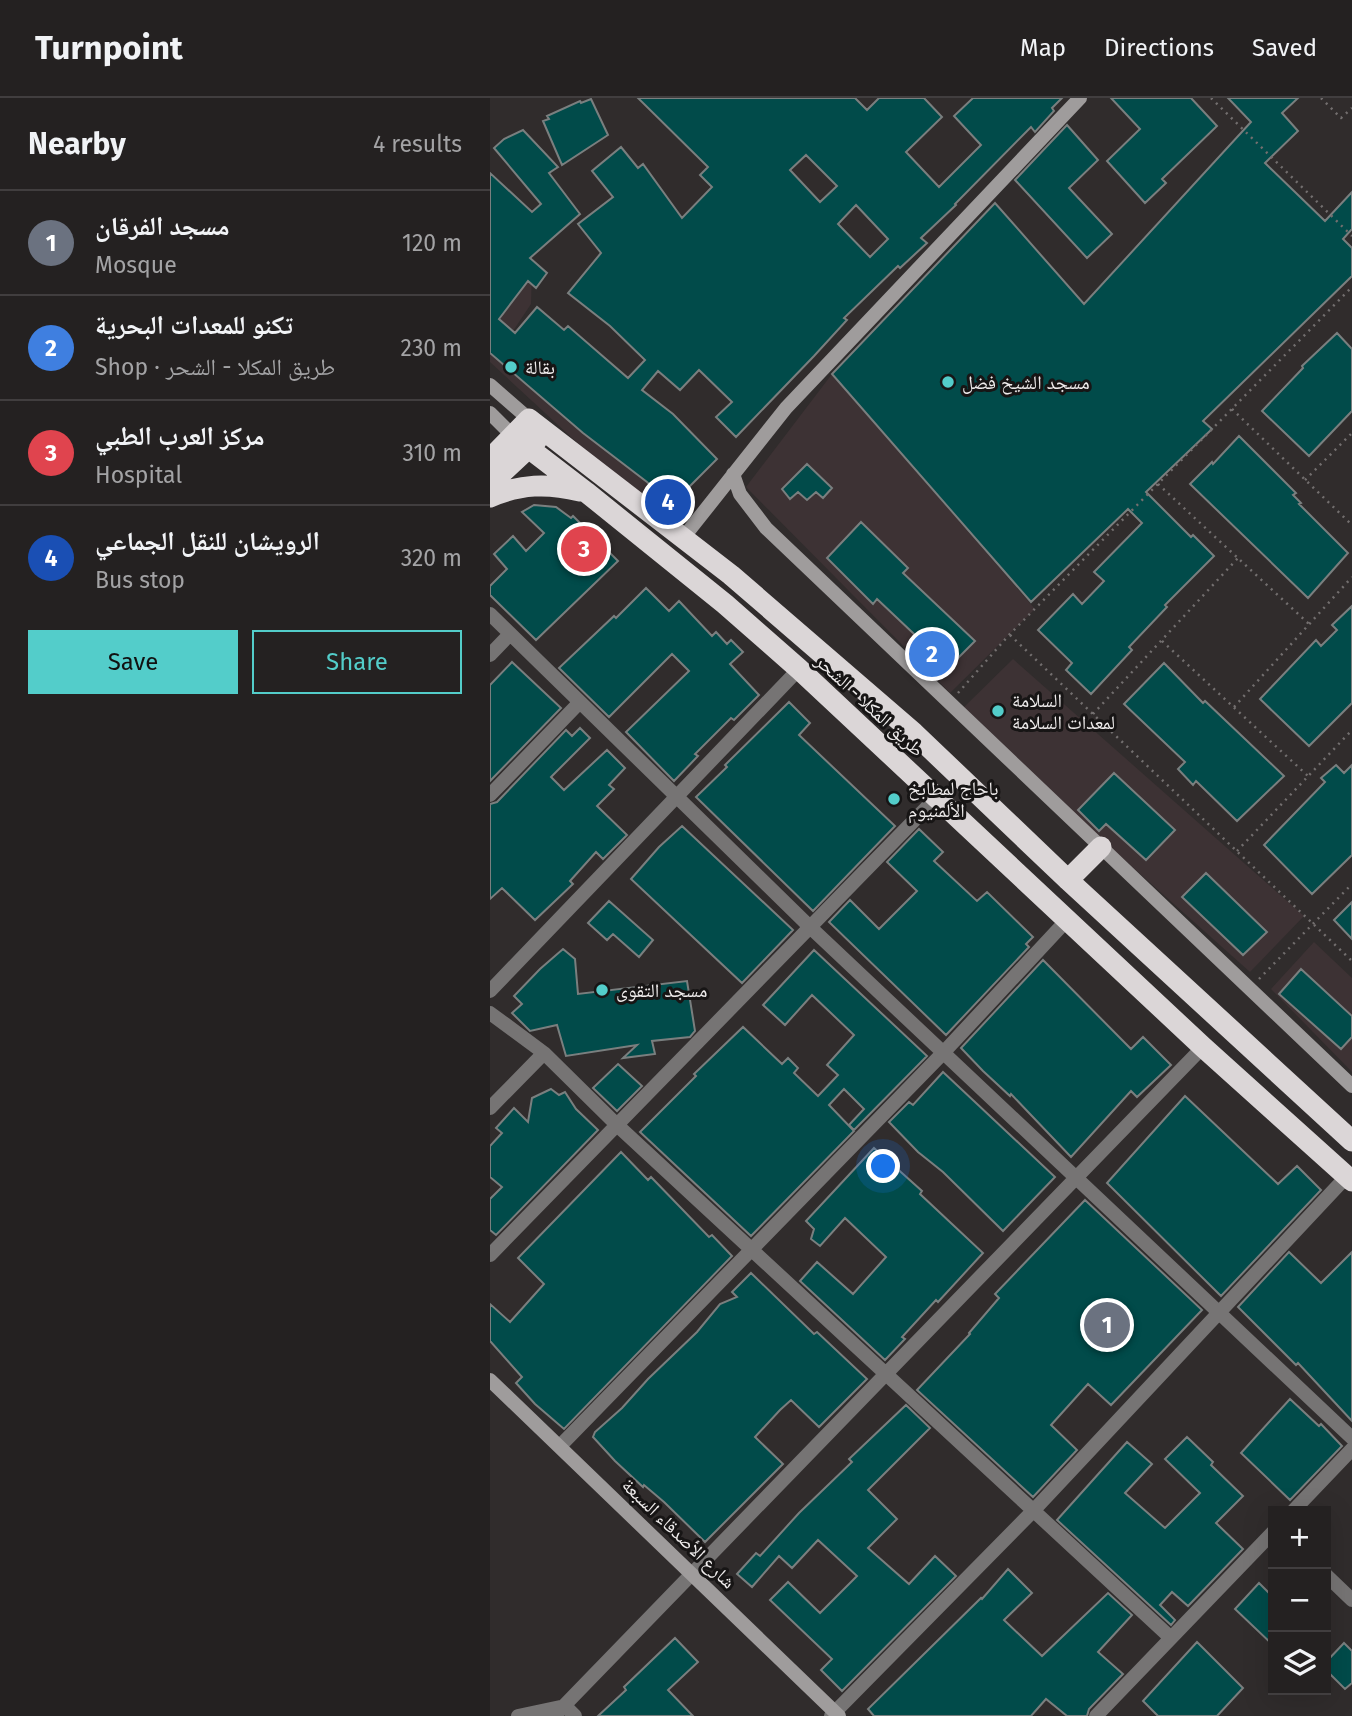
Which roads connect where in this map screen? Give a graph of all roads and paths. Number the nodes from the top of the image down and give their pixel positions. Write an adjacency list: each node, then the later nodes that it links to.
1 (1080, 98): 14 (street)
2 (1211, 98): 5 (path)
3 (1321, 98): 4 (path)
4 (1352, 108)
5 (1352, 236)
6 (1352, 287): 8 (path)
7 (490, 385): 10 (street)
8 (1232, 409): 15 (path); 17 (path)
9 (490, 413): 12 (street)
10 (537, 425): 12 (highway); 21 (highway, طريق المكلا - الشحر)
11 (1352, 433): 15 (path)
12 (520, 442): 13 (highway); 16 (highway); 18 (highway, طريق المكلا - الشحر)
13 (490, 459)
14 (733, 474): 21 (street); 32 (street)
15 (1305, 480): 20 (path)
16 (490, 484)
17 (1158, 484): 22 (path); 27 (path)
18 (586, 492): 19 (highway); 30 (highway, طريق المكلا - الشحر)
19 (490, 497)
20 (1352, 525)
21 (683, 538): 36 (highway, طريق المكلا - الشحر)
22 (1238, 558): 25 (path); 28 (path)
23 (1352, 576): 25 (path)
24 (490, 614): 26 (street)
25 (1309, 624): 33 (path)
26 (510, 635): 29 (street); 31 (street)
27 (1009, 635): 32 (path); 34 (path)
28 (1161, 640): 33 (path); 34 (path)
29 (490, 655)
30 (799, 669): 37 (highway, طريق المكلا - الشحر); 40 (street)
31 (580, 702): 39 (street); 40 (street)
32 (949, 703): 42 (street)
33 (1234, 707): 38 (path)
34 (1093, 714): 43 (path)
35 (1352, 730): 38 (path)
36 (914, 733): 37 (highway); 44 (highway, طريق المكلا - الشحر)
37 (892, 757): 41 (highway, طريق المكلا - الشحر)
38 (1308, 776): 43 (path)
39 (490, 795)
40 (677, 797): 48 (street); 51 (street)
41 (936, 798): 46 (highway, طريق المكلا - الشحر); 48 (street)
42 (1101, 847): 44 (highway); 50 (street)
43 (1237, 852): 47 (path)
44 (1068, 880): 59 (highway, طريق المكلا - الشحر)
45 (1352, 884): 47 (path)
46 (1067, 920): 53 (highway, طريق المكلا - الشحر); 55 (street)
47 (1313, 924): 49 (path); 50 (path)
48 (810, 926): 55 (street); 58 (street)
49 (1352, 961)
50 (1249, 988): 56 (street)
51 (490, 991)
52 (490, 1013): 54 (street)
53 (1203, 1047): 60 (street); 61 (highway, طريق المكلا - الشحر)
54 (544, 1053): 57 (street); 58 (street)
55 (943, 1053): 60 (street); 62 (street)
56 (1352, 1086)
57 (490, 1108)
58 (617, 1125): 62 (street); 63 (street)
59 (1352, 1141)
60 (1076, 1176): 64 (street); 65 (street)
61 (1350, 1176): 64 (street)
62 (752, 1251): 65 (street); 68 (street)
63 (490, 1255)
64 (1219, 1312): 67 (street); 71 (street)
65 (886, 1374): 71 (street); 73 (street)
66 (490, 1380): 68 (street, شارع الأصدقاء السبعة)
67 (1352, 1438)
68 (560, 1446): 73 (street, شارع الأصدقاء السبعة)
69 (1352, 1449): 70 (street)
70 (1298, 1506)
71 (1034, 1510): 76 (street); 78 (street)
72 (1268, 1537): 76 (street)
73 (693, 1574): 77 (street); 78 (street, شارع الأصدقاء السبعة)
74 (1331, 1580): 75 (street)
75 (1352, 1600)
76 (1171, 1638): 81 (street)
77 (570, 1711): 79 (street); 80 (street)
78 (835, 1715)
79 (518, 1716)
80 (554, 1716)
81 (1096, 1716)

